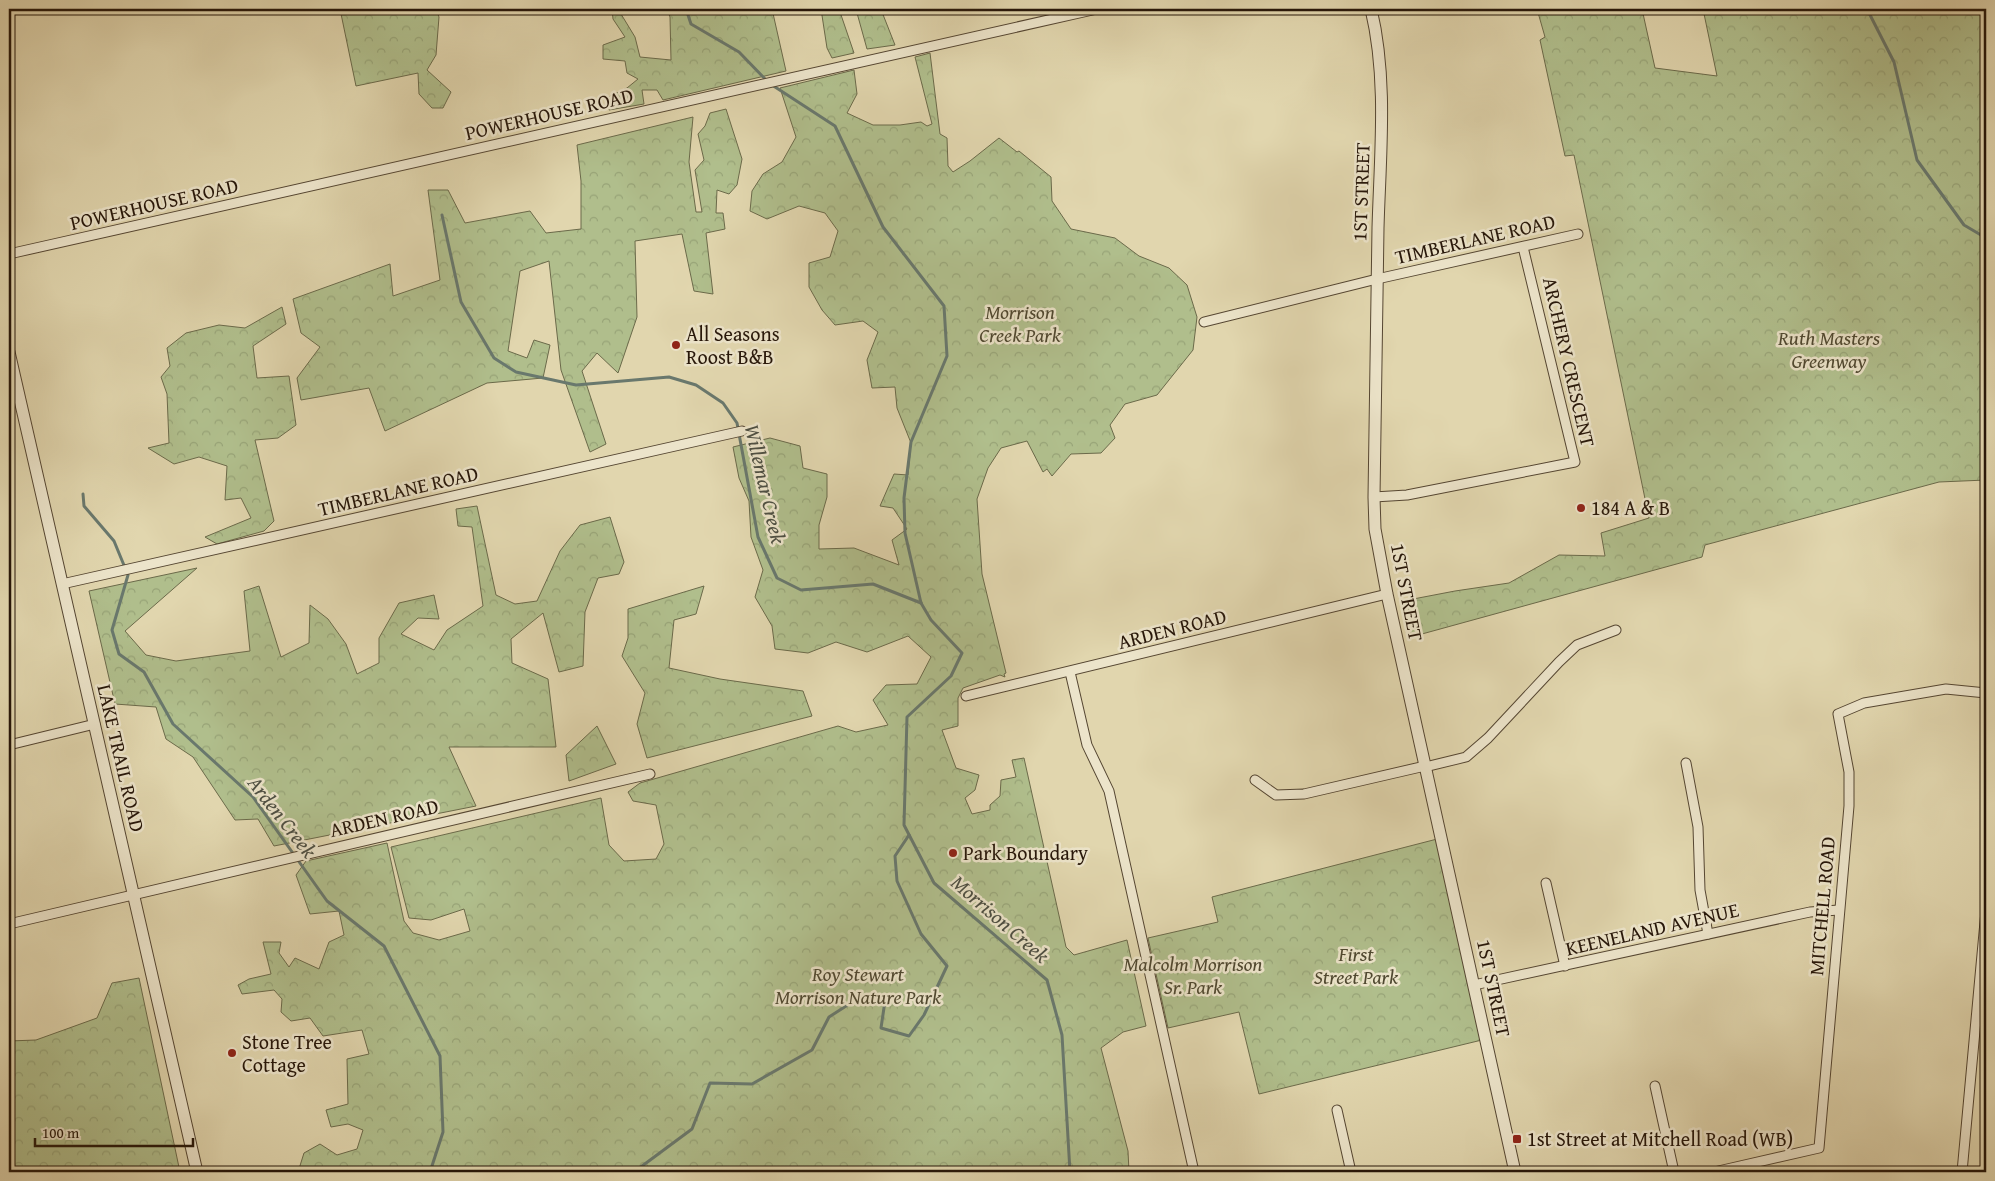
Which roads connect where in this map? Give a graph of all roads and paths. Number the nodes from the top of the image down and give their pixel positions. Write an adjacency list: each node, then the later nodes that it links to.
1 (1097, 9): 5 (street, POWERHOUSE ROAD)
2 (1371, 9): 6 (street, 1ST STREET)
3 (1578, 234): 4 (street, TIMBERLANE ROAD)
4 (1523, 247): 6 (street, TIMBERLANE ROAD); 10 (street, ARCHERY CRESCENT)
5 (9, 254)
6 (1377, 279): 7 (street, TIMBERLANE ROAD); 10 (street, 1ST STREET)
7 (1204, 322)
8 (9, 352): 11 (street, LAKE TRAIL ROAD)
9 (742, 431): 11 (street, TIMBERLANE ROAD)
10 (1374, 497): 12 (street, 1ST STREET)
11 (62, 584): 17 (street, LAKE TRAIL ROAD)
12 (1387, 594): 14 (street, ARDEN ROAD); 20 (street, 1ST STREET)
13 (1616, 630): 20 (street)
14 (1070, 672): 16 (street, ARDEN ROAD); 34 (street)
15 (1986, 693): 25 (street, MITCHELL ROAD)
16 (966, 696)
17 (95, 724): 18 (street); 24 (street, LAKE TRAIL ROAD)
18 (9, 745)
19 (1686, 763): 28 (street)
20 (1425, 766): 22 (street); 30 (street, 1ST STREET)
21 (650, 774): 24 (street, ARDEN ROAD)
22 (1255, 780)
23 (1546, 883): 29 (street)
24 (134, 895): 27 (street, ARDEN ROAD); 33 (street, LAKE TRAIL ROAD)
25 (1839, 910): 28 (street, KEENELAND AVENUE); 38 (street, MITCHELL ROAD)
26 (1986, 911): 39 (street)
27 (9, 924)
28 (1708, 934): 29 (street, KEENELAND AVENUE)
29 (1564, 966): 30 (street, KEENELAND AVENUE)
30 (1474, 986): 36 (street, 1ST STREET)
31 (1655, 1086): 37 (street)
32 (1337, 1110): 35 (street)
33 (197, 1172)
34 (1194, 1172)
35 (1351, 1172)
36 (1515, 1172)
37 (1674, 1172)
38 (1714, 1172)
39 (1962, 1172)

